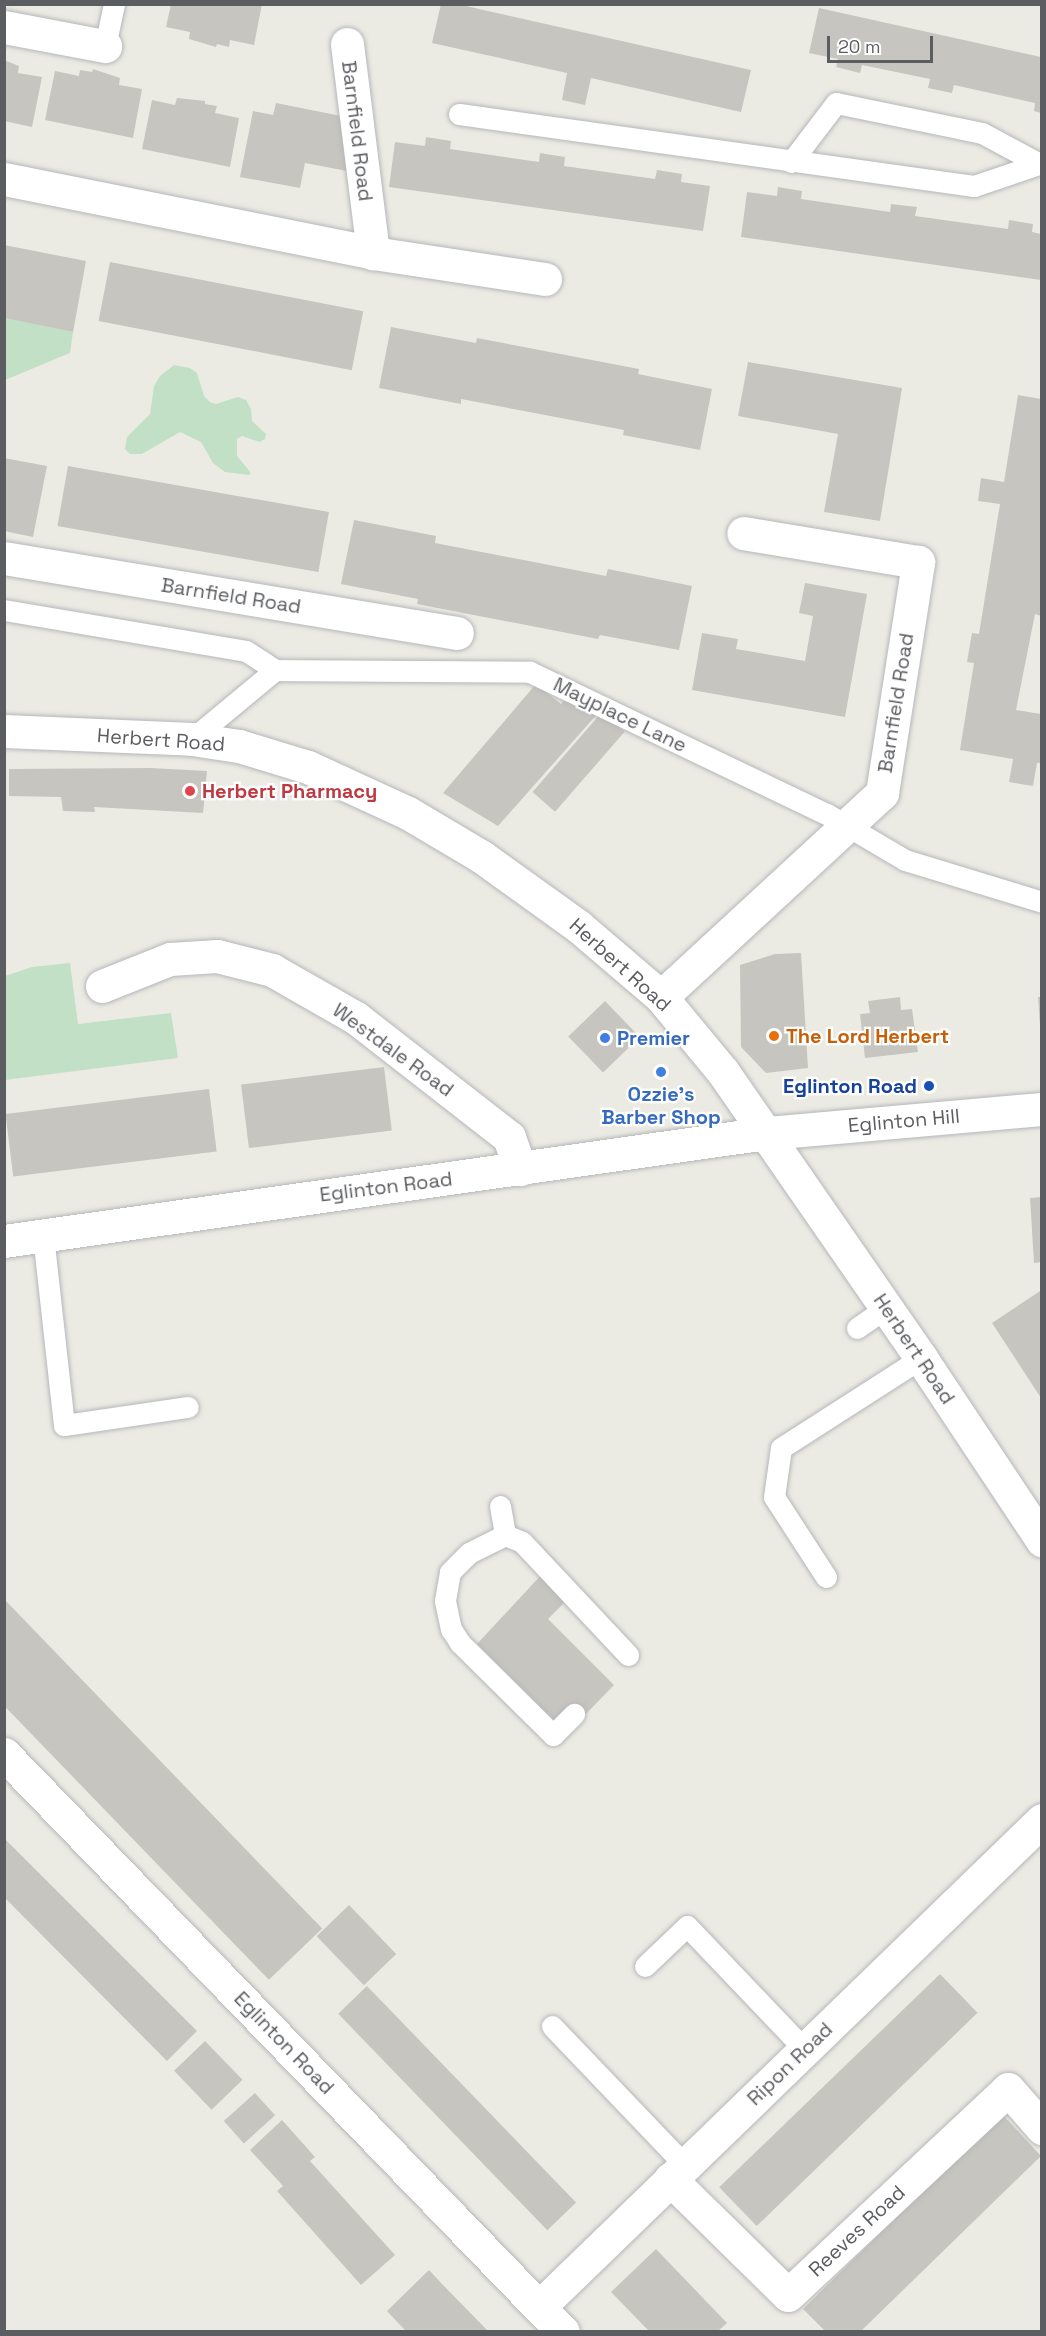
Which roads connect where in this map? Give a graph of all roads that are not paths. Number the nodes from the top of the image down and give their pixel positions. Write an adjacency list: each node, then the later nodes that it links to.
1 (114, 4): 4 (lane)
2 (4, 27): 4 (street)
3 (347, 44): 9 (street, Barnfield Road)
4 (105, 46)
5 (459, 114): 6 (lane)
6 (791, 162): 7 (lane); 7 (lane)
7 (1040, 163)
8 (4, 179): 9 (street)
9 (373, 253): 10 (street)
10 (545, 279)
11 (743, 533): 18 (street, Barnfield Road)
12 (4, 558): 14 (street, Barnfield Road)
13 (4, 610): 15 (lane)
14 (457, 633)
15 (275, 670): 17 (lane); 18 (lane, Mayplace Lane)
16 (4, 731): 17 (street, Herbert Road)
17 (192, 739): 21 (street, Herbert Road)
18 (848, 826): 19 (lane, Mayplace Lane); 21 (street, Barnfield Road)
19 (1041, 902)
20 (102, 986): 24 (street, Westdale Road)
21 (661, 997): 23 (street, Herbert Road)
22 (1041, 1108): 23 (street, Eglinton Hill)
23 (767, 1133): 24 (street, Eglinton Road); 27 (street, Herbert Road)
24 (520, 1169): 25 (street, Eglinton Road)
25 (43, 1234): 26 (street, Eglinton Road); 30 (lane)
26 (4, 1241)
27 (886, 1308): 28 (lane); 29 (street, Herbert Road)
28 (857, 1328)
29 (921, 1358): 33 (street, Herbert Road); 34 (lane)
30 (188, 1407)
31 (500, 1506): 32 (lane)
32 (505, 1535): 35 (lane); 36 (lane)
33 (1041, 1540)
34 (826, 1577)
35 (628, 1655)
36 (574, 1714)
37 (4, 1754): 44 (street, Eglinton Road)
38 (1041, 1820): 41 (street, Ripon Road)
39 (645, 1966): 41 (lane)
40 (552, 2025): 43 (lane)
41 (805, 2050): 43 (street, Ripon Road)
42 (1041, 2128): 43 (street, Reeves Road)
43 (678, 2172): 44 (street, Ripon Road)
44 (539, 2307): 45 (street, Eglinton Road)
45 (563, 2331)

